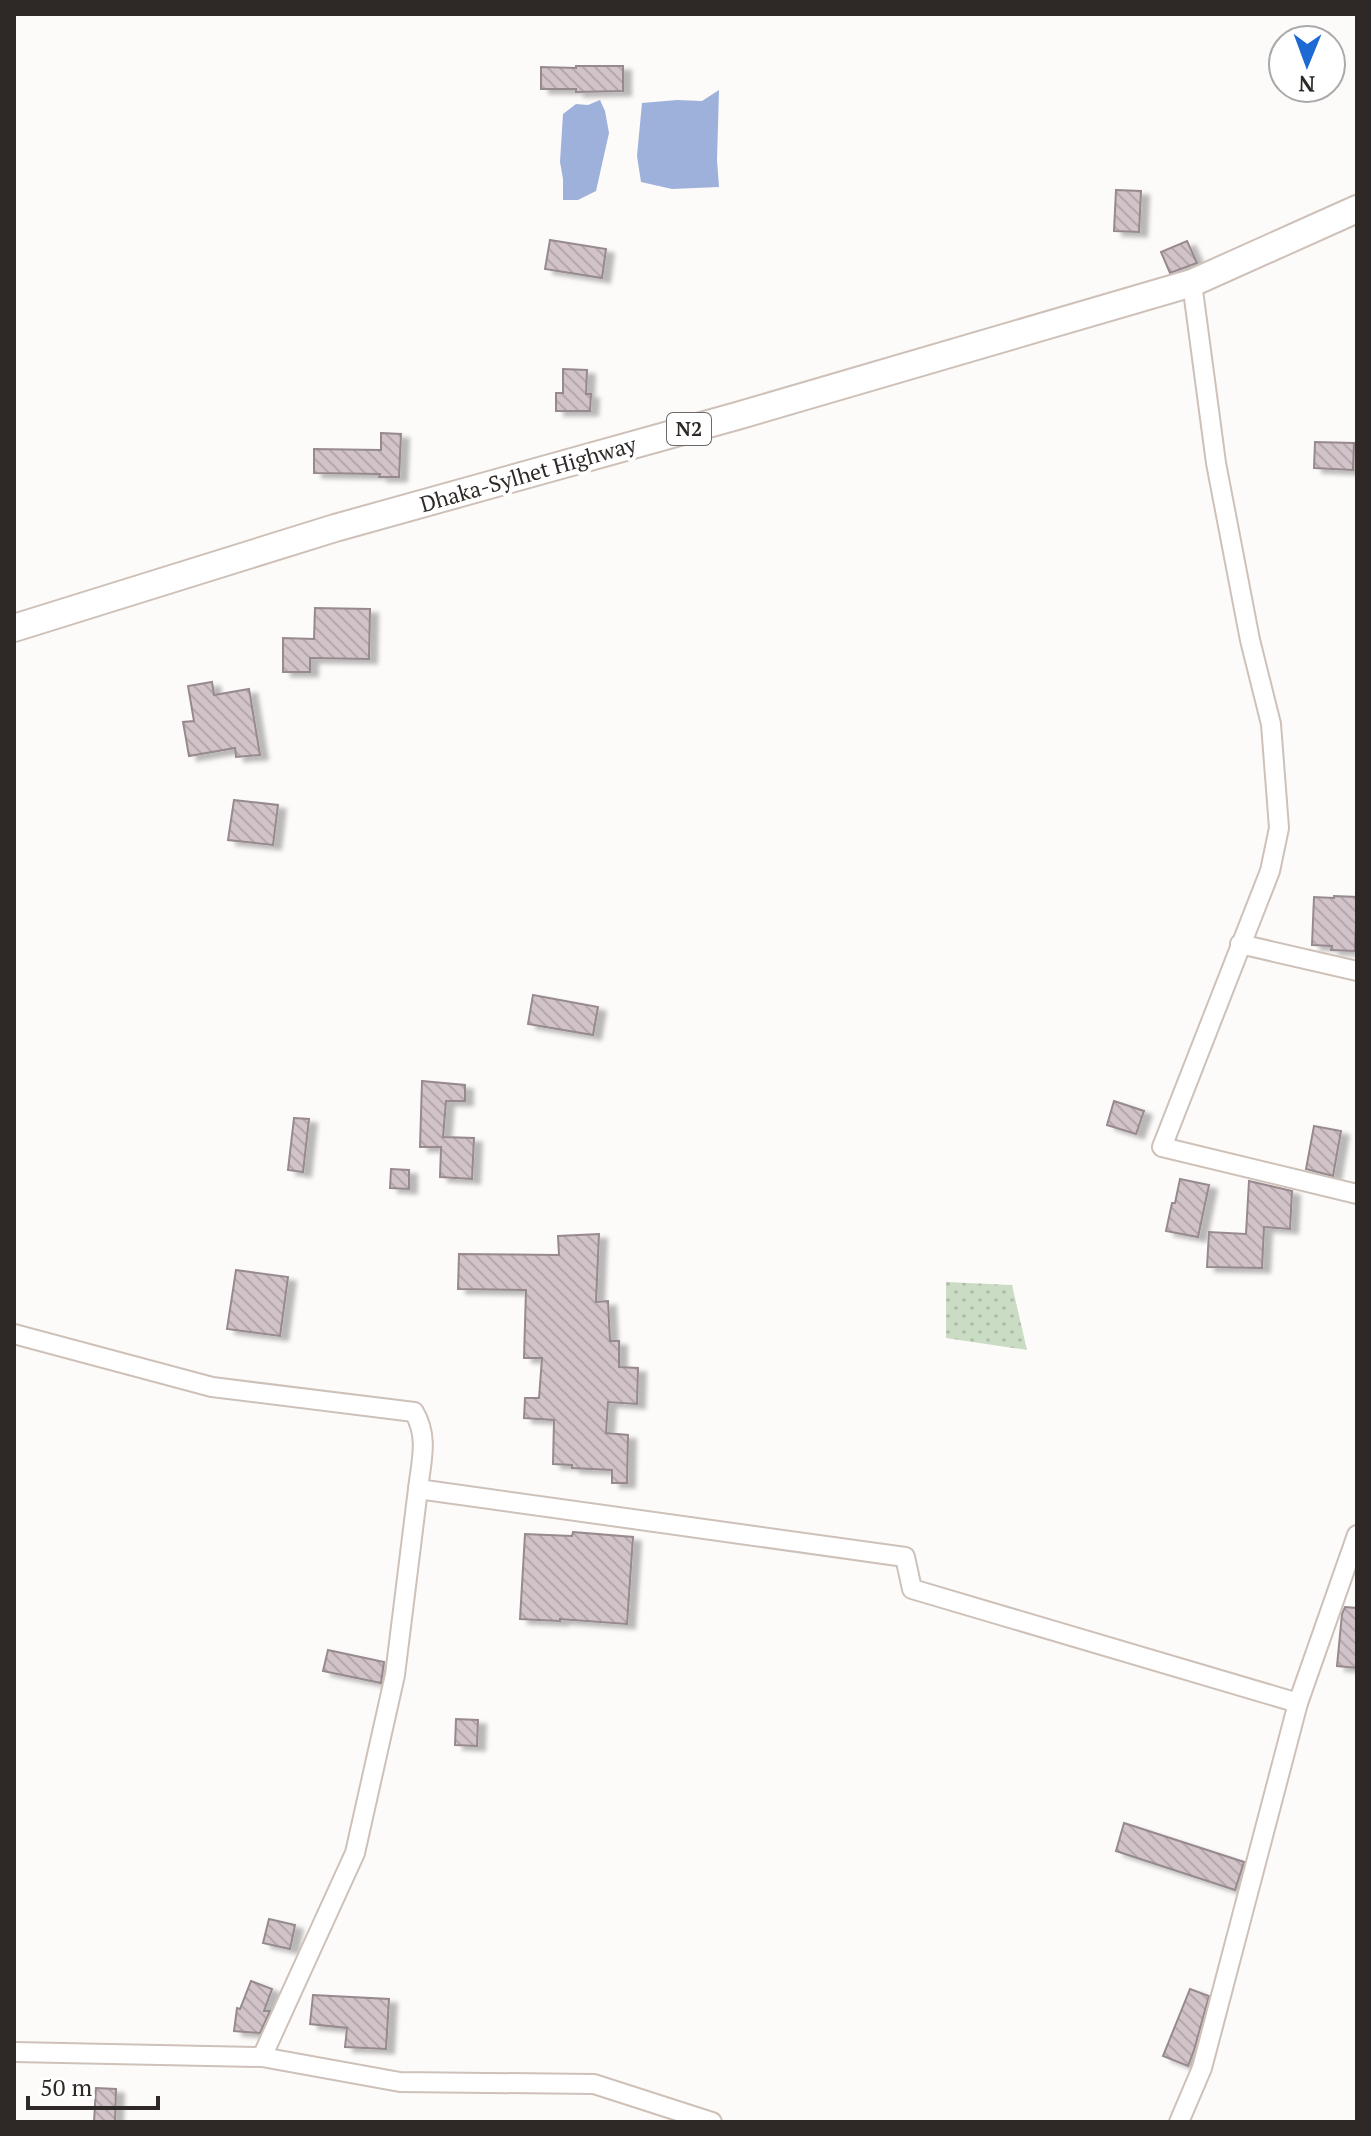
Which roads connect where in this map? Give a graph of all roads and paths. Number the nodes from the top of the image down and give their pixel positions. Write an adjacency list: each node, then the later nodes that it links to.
1 (1357, 209): 2 (highway, Dhaka-Sylhet Highway / N2)
2 (1192, 283): 3 (highway, Dhaka-Sylhet Highway / N2); 4 (street)
3 (14, 628)
4 (1240, 944): 5 (street); 6 (street)
5 (1357, 971)
6 (1357, 1194)
7 (14, 1334): 8 (street)
8 (418, 1489): 10 (street); 12 (street)
9 (1357, 1535): 10 (street)
10 (1298, 1703): 14 (street)
11 (14, 2052): 12 (street)
12 (262, 2057): 13 (street)
13 (712, 2122)
14 (1179, 2122)

